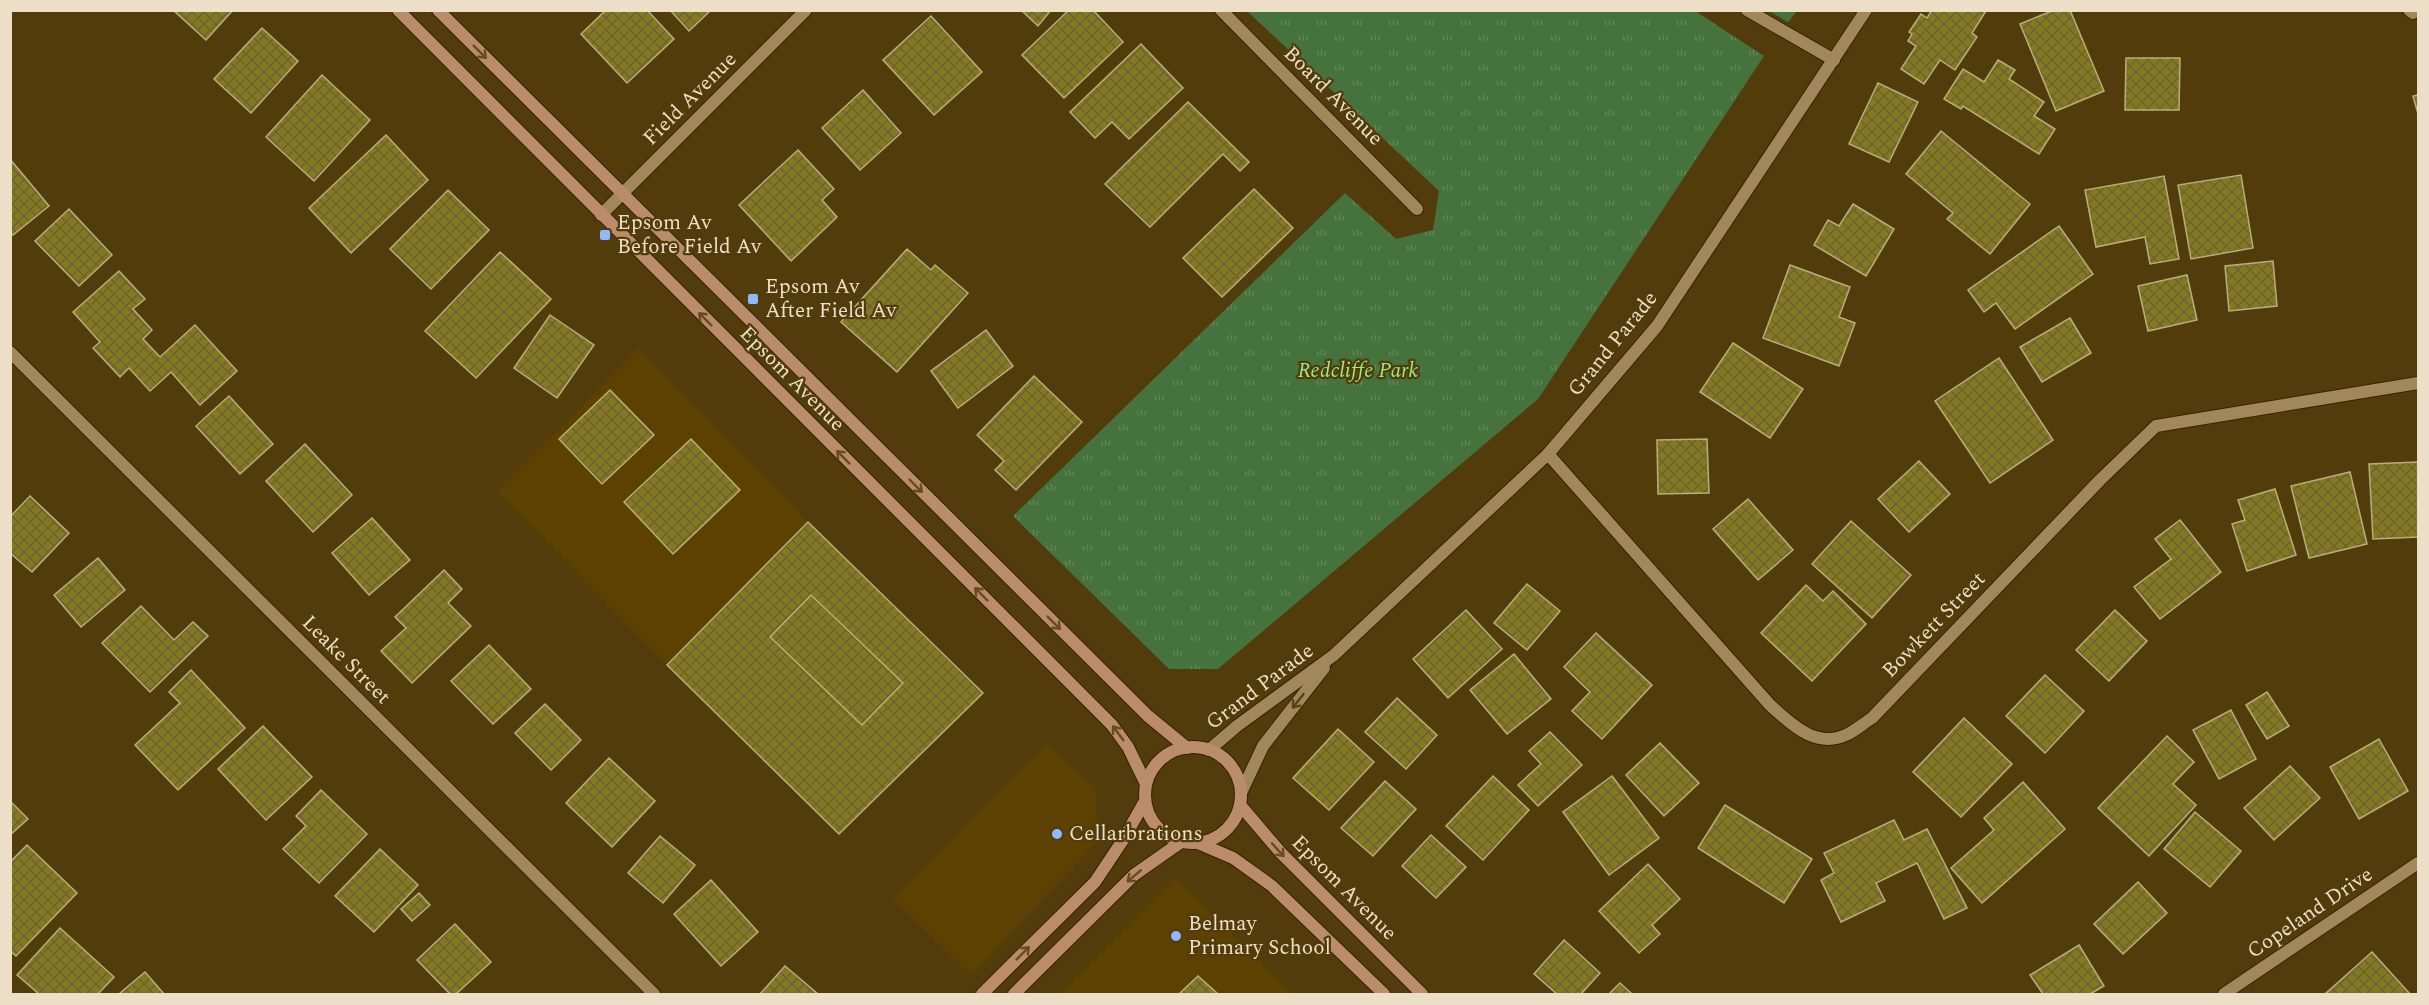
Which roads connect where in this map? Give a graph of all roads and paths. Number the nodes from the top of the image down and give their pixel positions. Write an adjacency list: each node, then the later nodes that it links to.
1 (398, 10): 10 (street, Epsom Avenue)
2 (438, 10): 8 (street, Epsom Avenue, one-way to 8)
3 (806, 10): 8 (street, Field Avenue)
4 (1221, 10): 9 (street, Board Avenue)
5 (1747, 10): 7 (street)
6 (1866, 10): 7 (street, Grand Parade)
7 (1834, 60): 13 (street, Grand Parade)
8 (622, 195): 10 (street, Field Avenue); 15 (street, Epsom Avenue, one-way to 15)
9 (1417, 209)
10 (601, 215): 17 (street, Epsom Avenue, one-way to 10)
11 (10, 352): 23 (street, Leake Street)
12 (2418, 383): 13 (street, Bowkett Street)
13 (1548, 454): 14 (street, Grand Parade)
14 (1334, 655): 16 (street, Grand Parade); 18 (street, Grand Parade, one-way to 18)
15 (1187, 748): 16 (street); 17 (street)
16 (1209, 750): 18 (street)
17 (1146, 784): 19 (street)
18 (1241, 799): 21 (street); 27 (street, Epsom Avenue, one-way to 27)
19 (1145, 801): 20 (street); 24 (street, one-way to 19)
20 (1181, 842): 21 (street); 25 (street, one-way to 25)
21 (1198, 843): 26 (street)
22 (2418, 863): 28 (street, Copeland Drive)
23 (654, 994)
24 (981, 994)
25 (1014, 994)
26 (1384, 994)
27 (1422, 994)
28 (2224, 994)

